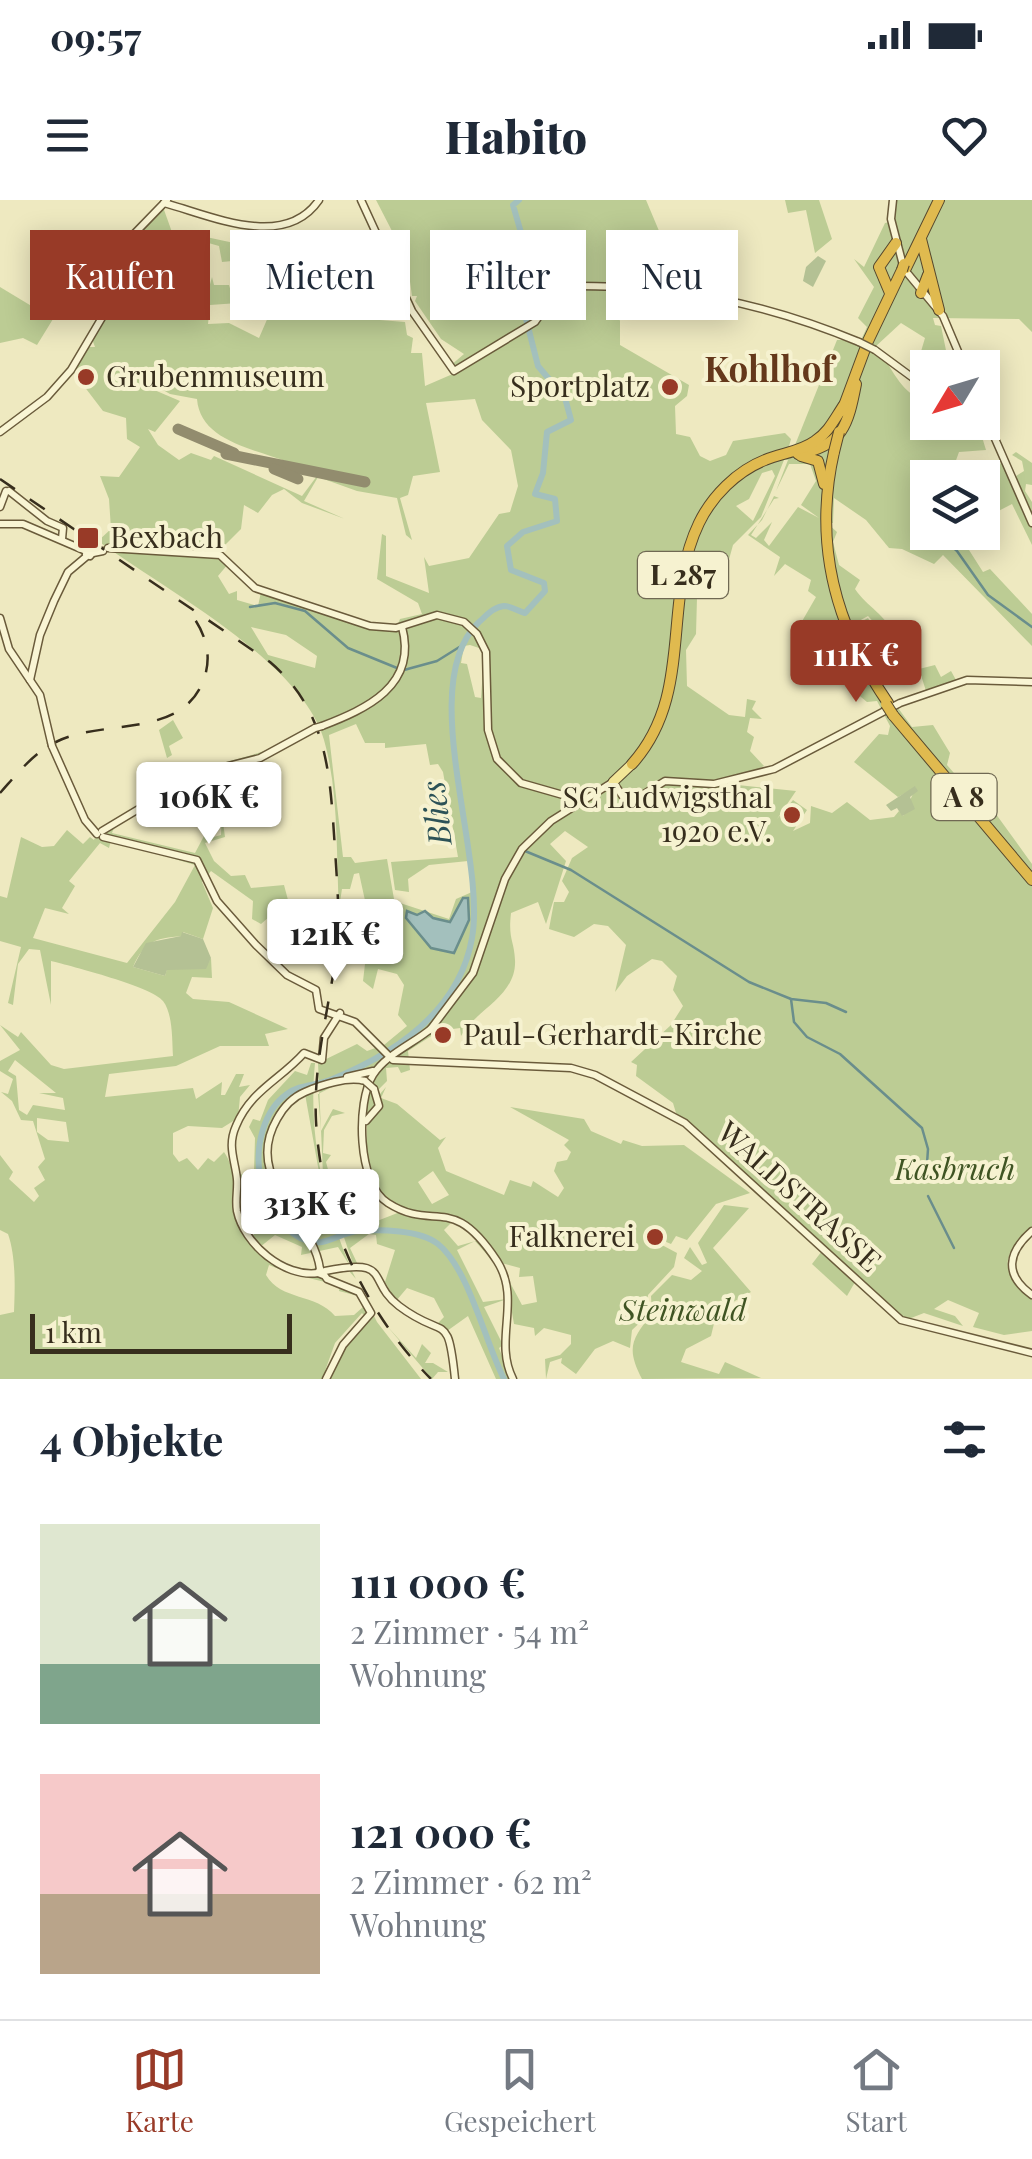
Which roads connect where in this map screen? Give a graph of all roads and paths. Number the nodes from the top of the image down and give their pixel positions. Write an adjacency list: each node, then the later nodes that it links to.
1 (319, 200): 5 (street)
2 (361, 200): 13 (street, bridge)
3 (893, 200): 7 (street)
4 (937, 200): 6 (highway, A 8); 7 (highway, A 8)
5 (166, 201): 15 (street)
6 (921, 238): 7 (highway, A 8); 8 (highway)
7 (900, 259): 8 (street); 8 (highway); 9 (highway, A 8); 9 (highway)
8 (923, 289): 10 (highway)
9 (889, 298): 12 (highway, A 8); 14 (highway, A 8)
10 (938, 310): 11 (street)
11 (956, 350)
12 (858, 374): 16 (highway, A 8); 19 (highway)
13 (910, 376)
14 (844, 405): 16 (highway, A 8); 20 (highway)
15 (0, 432)
16 (837, 434): 18 (highway, A 8, bridge)
17 (994, 440): 25 (street)
18 (832, 453): 21 (highway, A 8); 32 (highway, A 8)
19 (784, 457): 20 (highway); 21 (highway)
20 (750, 469): 33 (highway, L 287)
21 (824, 486): 32 (highway, A 8)
22 (5, 490): 23 (street); 26 (street)
23 (0, 506)
24 (0, 524): 26 (street)
25 (1032, 524)
26 (61, 538): 27 (street)
27 (100, 551): 29 (street); 30 (street)
28 (0, 618): 30 (street)
29 (402, 627): 35 (street); 36 (street)
30 (30, 680): 36 (street)
31 (1032, 682): 32 (street)
32 (892, 708): 34 (street); 37 (highway, A 8)
33 (628, 769): 34 (main road)
34 (617, 786): 35 (street)
35 (576, 800): 39 (street)
36 (106, 832): 38 (street)
37 (1032, 878)
38 (340, 1013): 40 (street); 45 (street)
39 (405, 1049): 40 (street); 41 (street)
40 (388, 1059): 41 (street, WALDSTRASSE); 42 (street); 43 (street)
41 (409, 1059): 47 (street, WALDSTRASSE)
42 (342, 1080): 43 (street, bridge); 45 (street)
43 (370, 1110): 50 (street)
44 (1032, 1231): 46 (street)
45 (321, 1272): 48 (street); 49 (street)
46 (1032, 1295)
47 (1032, 1353)
48 (326, 1379)
49 (455, 1379)
50 (513, 1379)

